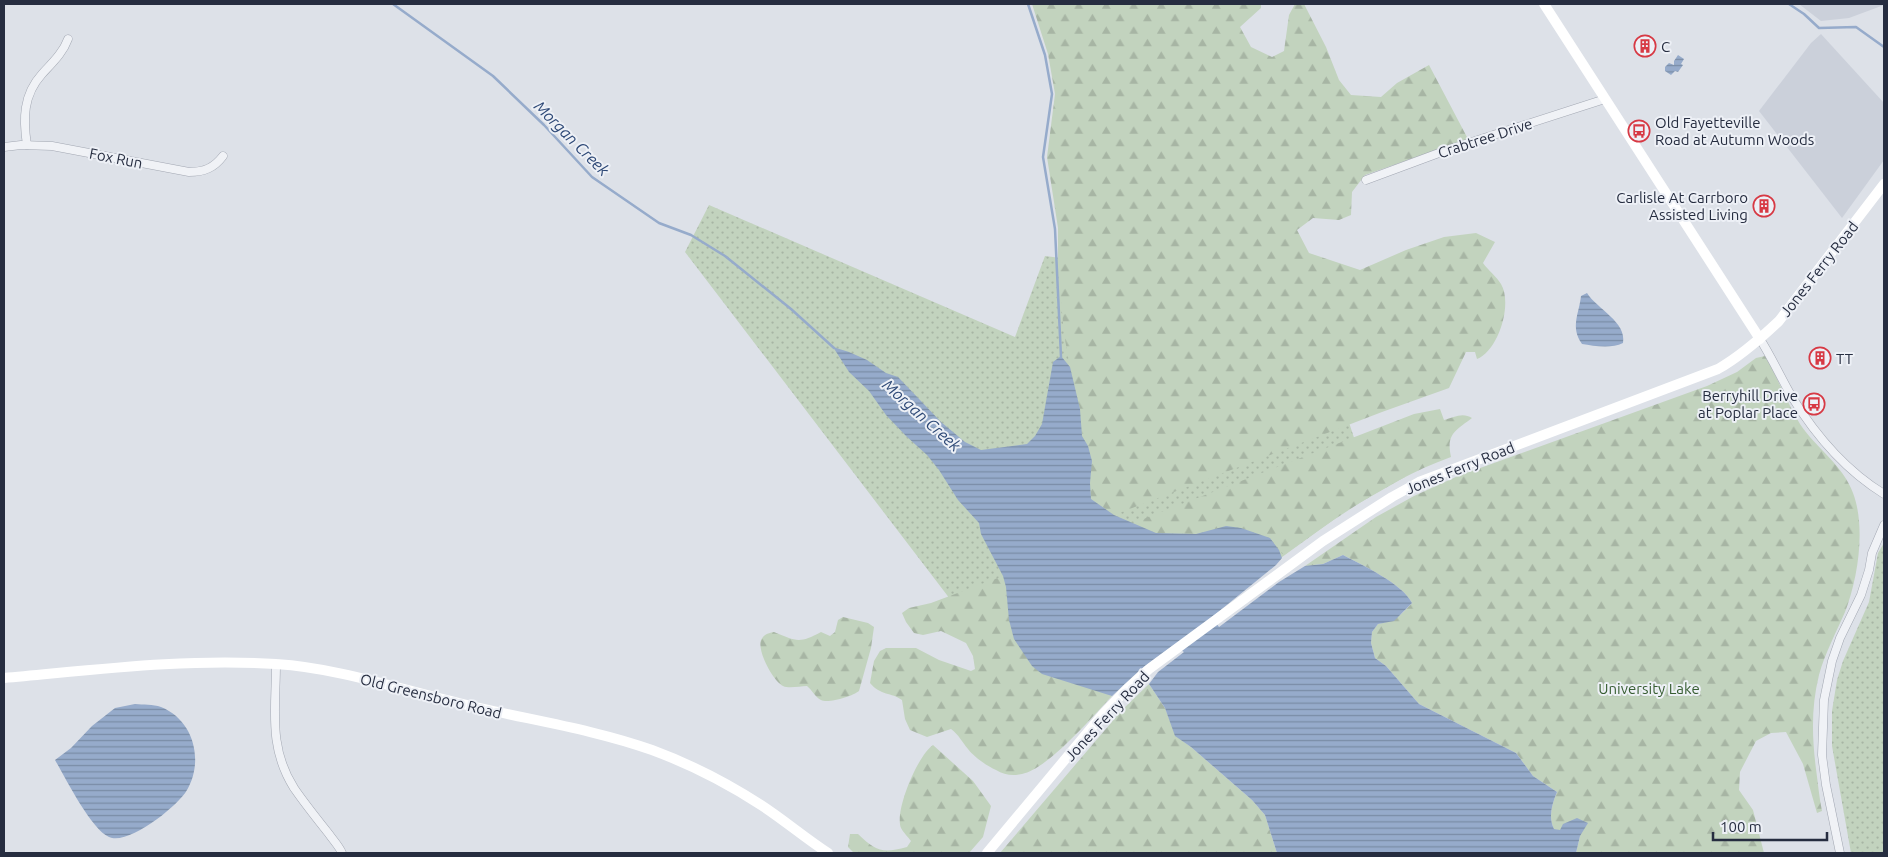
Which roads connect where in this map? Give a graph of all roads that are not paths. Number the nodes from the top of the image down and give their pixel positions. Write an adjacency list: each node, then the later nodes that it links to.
1 (1544, 4): 3 (street)
2 (68, 39): 4 (street)
3 (1605, 99): 7 (street, Crabtree Drive); 9 (street)
4 (27, 145): 5 (street, Fox Run); 6 (street, Fox Run)
5 (4, 147)
6 (223, 156)
7 (1366, 180)
8 (1884, 184): 9 (street, Jones Ferry Road)
9 (1760, 339): 10 (street); 16 (street, Jones Ferry Road)
10 (1884, 494)
11 (1884, 525): 17 (street)
12 (276, 664): 13 (street, Old Greensboro Road); 14 (street); 15 (street, Old Greensboro Road)
13 (4, 678)
14 (342, 853)
15 (828, 853)
16 (987, 853)
17 (1840, 853)

